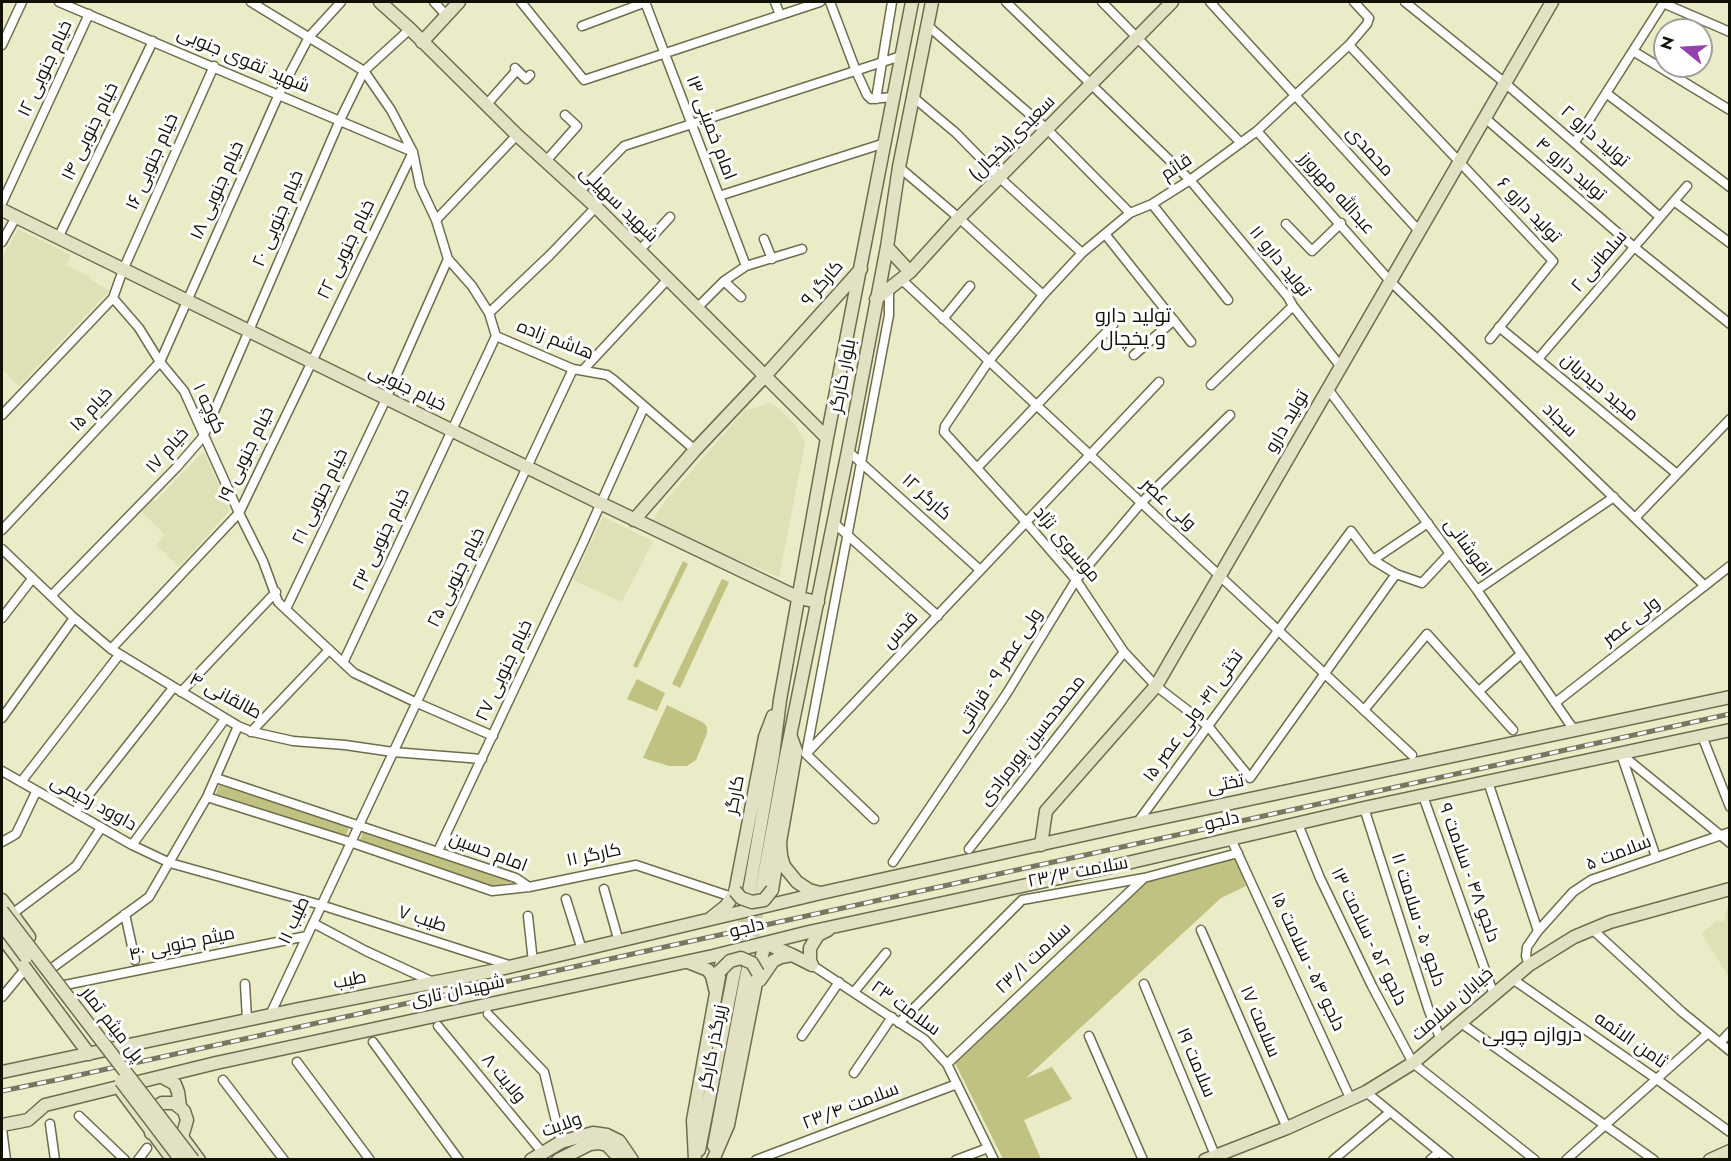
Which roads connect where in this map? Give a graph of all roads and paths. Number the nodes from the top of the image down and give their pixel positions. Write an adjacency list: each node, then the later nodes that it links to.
1 (22, 2): 35 (street)
2 (59, 2): 24 (street, شهید تقوی جنوبی)
3 (251, 2): 31 (street)
4 (341, 2): 31 (street, خیام جنوبی ۱۸)
5 (380, 2): 29 (street, شهید سهیلی)
6 (434, 2): 25 (street)
7 (459, 2): 25 (street)
8 (521, 2): 38 (street)
9 (645, 2): 28 (street); 38 (street, امام خمینی ۱۳)
10 (775, 2): 26 (street)
11 (820, 2): 26 (street)
12 (830, 2): 43 (street)
13 (892, 2): 40 (street)
14 (912, 2): 39 (street, بلوار کارگر)
15 (932, 2): 27 (street, بلوار کارگر)
16 (1006, 2): 46 (street, تولید دارو ۱۱)
17 (1102, 2): 32 (street)
18 (1172, 2): 32 (street, سعیدی(یخچال))
19 (1210, 2): 49 (street, محمدی)
20 (1354, 2): 36 (street, قائم)
21 (1405, 2): 45 (street, تولید دارو ۲)
22 (1552, 2): 45 (street, تولید دارو)
23 (1664, 2): 30 (street); 37 (street)
24 (89, 14): 33 (street, شهید تقوی جنوبی); 76 (street, خیام جنوبی ۱۲)
25 (446, 15): 34 (street)
26 (780, 15): 38 (street)
27 (927, 25): 51 (street, بلوار کارگر); 59 (street)
28 (582, 26)
29 (410, 28): 34 (street, شهید سهیلی); 42 (street)
30 (1730, 32)
31 (309, 37): 42 (street); 48 (street, خیام جنوبی ۱۸)
32 (1138, 38): 46 (street, سعیدی(یخچال)); 64 (street)
33 (153, 41): 41 (street, شهید تقوی جنوبی); 90 (street, خیام جنوبی ۱۴)
34 (422, 42): 53 (street, شهید سهیلی)
35 (2, 45)
36 (1349, 45): 49 (street, قائم); 67 (street)
37 (1633, 51): 47 (street); 54 (street)
38 (664, 54): 58 (street, امام خمینی ۱۳)
39 (901, 56): 40 (street); 50 (street, بلوار کارگر)
40 (882, 62): 43 (street); 52 (street)
41 (214, 66): 48 (street, شهید تقوی جنوبی); 103 (street, خیام جنوبی ۱۶)
42 (364, 71): 57 (street, خیام جنوبی ۲۰); 65 (street, هاشم زاده)
43 (856, 71): 52 (street); 58 (street)
44 (530, 75): 53 (street)
45 (1505, 83): 56 (street, تولید دارو); 63 (street, تولید دارو ۲)
46 (1092, 84): 59 (street, سعیدی(یخچال)); 70 (street, تولید دارو ۱۱)
47 (1606, 93): 63 (street); 72 (street)
48 (279, 94): 57 (street, شهید تقوی جنوبی); 115 (street, خیام جنوبی ۱۸)
49 (1295, 95): 60 (street, قائم); 88 (street, محمدی)
50 (893, 97): 52 (street); 62 (street, بلوار کارگر)
51 (913, 97): 68 (street, بلوار کارگر); 69 (street)
52 (876, 99)
53 (487, 104): 61 (street, شهید سهیلی)
54 (1730, 110)
55 (565, 115): 66 (street)
56 (1485, 118): 67 (street, تولید دارو); 95 (street, تولید دارو ۴)
57 (340, 120): 65 (street, شهید تقوی جنوبی); 124 (street, خیام جنوبی ۲۰)
58 (691, 125): 73 (street); 74 (street, امام خمینی ۱۳)
59 (1047, 130): 69 (street, سعیدی(یخچال)); 80 (street)
60 (1257, 130): 64 (street, قائم); 86 (street, عبدالله مهرورز)
61 (517, 135): 66 (street, شهید سهیلی); 85 (street)
62 (885, 142): 74 (street); 102 (street, بلوار کارگر)
63 (1575, 142): 83 (street, تولید دارو ۲)
64 (1241, 143): 70 (street, قائم)
65 (413, 152): 85 (street, هاشم زاده); 132 (street, خیام جنوبی ۲۲)
66 (546, 161): 73 (street, شهید سهیلی)
67 (1459, 163): 88 (street, تولید دارو); 123 (street, تولید دارو ۶)
68 (899, 167): 84 (street); 94 (street, بلوار کارگر)
69 (1000, 178): 84 (street, سعیدی(یخچال)); 98 (street)
70 (1190, 180): 77 (street, قائم); 116 (street, تولید دارو ۱۱)
71 (1687, 186): 75 (street, ۲ سلطانی)
72 (1730, 187)
73 (579, 192): 78 (street, شهید سهیلی)
74 (719, 196): 101 (street, امام خمینی ۱۳)
75 (1674, 201): 83 (street, ۲ سلطانی); 93 (street)
76 (2, 203)
77 (1152, 204): 80 (street, قائم); 114 (street)
78 (596, 207): 97 (street, شهید سهیلی); 118 (street)
79 (2, 210): 81 (street, خیام جنوبی)
80 (1131, 213): 89 (street, قائم)
81 (16, 217): 90 (street, خیام جنوبی); 92 (street)
82 (670, 217): 97 (street)
83 (1660, 217): 95 (street, ۲ سلطانی)
84 (959, 218): 104 (street, سعیدی(یخچال)); 110 (street)
85 (436, 220): 99 (street, هاشم زاده)
86 (1341, 223): 87 (street); 107 (street, عبدالله مهرورز)
87 (1286, 224)
88 (1419, 231): 107 (street, تولید دارو)
89 (1105, 234): 98 (street, قائم); 120 (street)
90 (58, 238): 103 (street, خیام جنوبی)
91 (764, 239): 100 (street)
92 (2, 242)
93 (1730, 243)
94 (887, 246): 104 (street); 113 (street, بلوار کارگر)
95 (1634, 247): 121 (street, تولید دارو ۴); 129 (street, ۲ سلطانی)
96 (802, 249): 100 (street)
97 (639, 251): 105 (street, شهید سهیلی)
98 (1082, 253): 110 (street, قائم)
99 (448, 259): 118 (street, هاشم زاده); 139 (street, خیام جنوبی ۲۱)
100 (772, 259): 101 (street)
101 (746, 266): 106 (street)
102 (861, 268): 135 (street, کارگر ۹); 148 (street, بلوار کارگر)
103 (123, 270): 112 (street, خیام جنوبی ۱۶); 115 (street, خیام جنوبی)
104 (906, 276): 109 (street, سعیدی(یخچال)); 119 (street, ولی عصر)
105 (668, 279): 117 (street, شهید سهیلی); 134 (street, خیام جنوبی ۲۵)
106 (724, 281): 111 (street); 117 (street)
107 (1390, 281): 133 (street, تولید دارو); 156 (street, سجاد)
108 (970, 286): 119 (street)
109 (890, 289): 113 (street, سعیدی(یخچال)); 152 (street)
110 (1043, 295): 130 (street, قائم)
111 (741, 297)
112 (113, 298): 131 (street, کوچه ۱); 143 (street)
113 (876, 299): 150 (street, بلوار کارگر)
114 (1228, 300)
115 (187, 301): 124 (street, خیام جنوبی); 131 (street, خیام ۱۵)
116 (1293, 306): 133 (street, تولید دارو ۱۱); 137 (street)
117 (697, 308): 135 (street, شهید سهیلی)
118 (489, 313): 125 (street, هاشم زاده)
119 (943, 319): 130 (street, ولی عصر)
120 (1174, 320): 127 (street); 128 (street)
121 (1730, 324)
122 (1113, 325): 140 (street)
123 (1499, 327): 126 (street, تولید دارو ۶); 129 (street, مجید حیدریان)
124 (249, 331): 132 (street, خیام جنوبی); 147 (street, خیام ۱۷)
125 (496, 336): 134 (street, هاشم زاده); 145 (street, خیام جنوبی ۲۳)
126 (1490, 339)
127 (1191, 342)
128 (1134, 355)
129 (1538, 359): 155 (street, مجید حیدریان)
130 (989, 361): 140 (street, ولی عصر); 146 (street, قائم)
131 (160, 362): 147 (street, کوچه ۱); 165 (street, خیام ۱۵)
132 (311, 362): 139 (street, خیام جنوبی); 159 (street, خیام جنوبی ۱۹)
133 (1341, 367): 138 (street, تولید دارو)
134 (578, 370): 141 (street, هاشم زاده); 153 (street, خیام جنوبی ۲۵)
135 (765, 377): 148 (street, شهید سهیلی); 149 (street, کارگر ۹)
136 (1159, 382): 151 (street, قدس)
137 (1211, 385)
138 (1328, 389): 163 (street, اقوشانی); 173 (street, تولید دارو)
139 (386, 399): 145 (street, خیام جنوبی); 182 (street, خیام جنوبی ۲۱)
140 (1036, 405): 151 (street, ولی عصر); 154 (street)
141 (644, 407): 149 (street, هاشم زاده); 157 (street, خیام جنوبی ۲۷)
142 (1230, 415): 158 (street, ولی عصر ۹ - قرائتی)
143 (2, 416)
144 (1730, 419): 155 (street)
145 (451, 431): 153 (street, خیام جنوبی); 192 (street, خیام جنوبی ۲۳)
146 (944, 432): 154 (street, موسوی نژاد)
147 (203, 437): 159 (street, کوچه ۱); 179 (street, خیام ۱۷)
148 (827, 438): 180 (street, بلوار کارگر)
149 (695, 450): 161 (street, کارگر ۹)
150 (848, 451): 152 (street, کارگر ۱۲); 164 (street, بلوار کارگر)
151 (1089, 454): 158 (street, ولی عصر); 162 (street, قدس)
152 (861, 461): 166 (street); 171 (street, کارگر ۱۲)
153 (526, 467): 157 (street, خیام جنوبی); 199 (street, خیام جنوبی ۲۵)
154 (977, 468): 162 (street, موسوی نژاد)
155 (1677, 474): 160 (street)
156 (1614, 497): 160 (street, سجاد); 177 (street)
157 (600, 503): 161 (street, خیام جنوبی); 210 (street, خیام جنوبی ۲۷)
158 (1142, 503): 173 (street, ولی عصر); 175 (street, ولی عصر ۹ - قرائتی)
159 (239, 513): 178 (street, کوچه ۱); 187 (street, خیام جنوبی ۱۹)
160 (1635, 518): 176 (street, سجاد)
161 (634, 520): 180 (street, خیام جنوبی)
162 (1025, 521): 171 (street, قدس); 175 (street, موسوی نژاد)
163 (1428, 523): 168 (street, اقوشانی); 169 (street)
164 (834, 524): 166 (street); 181 (street, بلوار کارگر)
165 (2, 530)
166 (847, 535): 183 (street); 213 (street)
167 (2, 549): 174 (street, طالقانی ۴)
168 (1450, 553): 172 (street); 177 (street, اقوشانی)
169 (1373, 560): 172 (street); 186 (street, تختی ۴۱- ولی عصر ۱۵)
170 (1730, 566): 176 (street, ولی عصر)
171 (980, 570): 183 (street, قدس)
172 (1396, 574): 193 (street)
173 (1220, 576): 186 (street, ولی عصر); 194 (street, تولید دارو)
174 (33, 579): 179 (street, طالقانی ۴); 184 (street)
175 (1076, 580): 189 (street, موسوی نژاد); 245 (street, ولی عصر ۹ - قرائتی)
176 (1705, 586): 200 (street, ولی عصر)
177 (1476, 590): 190 (street, اقوشانی)
178 (276, 592): 182 (street, کوچه ۱); 195 (street)
179 (51, 596): 185 (street, طالقانی ۴)
180 (799, 598): 181 (street, خیام جنوبی); 198 (street, بلوار کارگر)
181 (818, 602): 213 (street, بلوار کارگر)
182 (286, 609): 188 (street, کوچه ۱)
183 (938, 616): 213 (street, قدس)
184 (2, 618)
185 (74, 618): 187 (street, طالقانی ۴); 202 (street)
186 (1278, 630): 193 (street, ولی عصر); 205 (street, تختی ۴۱- ولی عصر ۱۵)
187 (111, 649): 191 (street, طالقانی ۴)
188 (329, 650): 192 (street, کوچه ۱); 209 (street)
189 (1124, 652): 194 (street, موسوی نژاد); 241 (street, محمدحسین پورمرادی)
190 (1521, 654): 196 (street); 200 (street, اقوشانی)
191 (119, 655): 195 (street, طالقانی ۴); 219 (street)
192 (343, 663): 199 (street, کوچه ۱)
193 (1325, 674): 201 (street, ولی عصر); 205 (street, موسوی نژاد)
194 (1156, 686): 205 (street, موسوی نژاد); 240 (street, تولید دارو)
195 (177, 690): 203 (street, طالقانی ۴); 226 (street)
196 (1479, 691): 201 (street); 206 (street)
197 (1730, 697): 207 (street, تختی)
198 (780, 700): 213 (street, بلوار کارگر); 252 (street, کارگر)
199 (415, 702): 210 (street, کوچه ۱); 212 (street, خیام جنوبی ۲۵)
200 (1555, 703): 207 (street, اقوشانی)
201 (1364, 710): 215 (street, ولی عصر)
202 (2, 718)
203 (225, 718): 204 (street, طالقانی ۴); 239 (street)
204 (238, 726): 209 (street, طالقانی ۴); 218 (street)
205 (1208, 726): 229 (street, تختی ۴۱- ولی عصر ۱۵)
206 (1513, 730)
207 (1574, 730): 229 (street, تختی)
208 (1730, 730): 211 (street, دلجو)
209 (251, 732): 212 (street, طالقانی ۴)
210 (493, 736): 216 (street, خیام جنوبی ۲۷)
211 (1702, 736): 214 (street, دلجو); 224 (street)
212 (393, 752): 216 (street, طالقانی ۴); 228 (street, طیب ۱۱)
213 (796, 754): 227 (street); 237 (street)
214 (1620, 754): 220 (street, دلجو); 233 (street); 244 (street)
215 (1412, 755)
216 (482, 759): 242 (street, خیام جنوبی ۲۷)
217 (2, 771): 219 (street, داوود رحیمی)
218 (216, 778): 223 (street); 228 (street, امام حسین)
219 (21, 782): 221 (street, داوود رحیمی)
220 (1488, 782): 222 (street, دلجو); 265 (street)
221 (36, 792): 226 (street, داوود رحیمی); 235 (street)
222 (1423, 796): 225 (street, دلجو); 293 (street, دلجو ۴۸ - سلامت ۹)
223 (207, 797): 236 (street, امام حسین); 246 (street)
224 (1730, 807)
225 (1364, 808): 230 (street, دلجو); 307 (street, دلجو ۵۰ - سلامت ۱۱)
226 (75, 812): 231 (street, داوود رحیمی)
227 (874, 819)
228 (358, 824): 236 (street, طیب ۱۱); 242 (street, امام حسین)
229 (1137, 824): 240 (street, تختی)
230 (1298, 824): 234 (street, دلجو); 314 (street, دلجو ۵۲ - سلامت ۱۳)
231 (101, 828): 239 (street, داوود رحیمی); 256 (street)
232 (1730, 832): 233 (street, سلامت ۵)
233 (1720, 836): 238 (street); 244 (street, سلامت ۵)
234 (1231, 838): 243 (street, دلجو ۵۴ - سلامت ۱۵); 262 (street, دلجو)
235 (2, 842)
236 (350, 842): 248 (street, امام حسین); 255 (street, طیب ۱۱)
237 (780, 842): 251 (street); 252 (street, bridge)
238 (1730, 843)
239 (132, 845): 246 (street, داوود رحیمی)
240 (1041, 845): 251 (street, تختی)
241 (969, 849)
242 (438, 851): 248 (street, امام حسین)
243 (1238, 853): 247 (street, سلامت ۲۳/۳); 326 (street, دلجو ۵۴ - سلامت ۱۵)
244 (1656, 857): 265 (street, سلامت ۵)
245 (893, 862)
246 (170, 863): 255 (street, داوود رحیمی); 257 (street)
247 (1144, 878): 299 (street, سلامت ۲۳/۳); 315 (street, سلامت ۲۳/۱)
248 (529, 886): 252 (street, کارگر ۱۱)
249 (604, 889): 268 (street)
250 (1730, 889): 263 (street, خیابان سلامت)
251 (821, 893): 259 (street, تختی)
252 (734, 894): 259 (street)
253 (566, 899): 270 (street)
254 (2, 900): 256 (street)
255 (321, 905): 260 (street, طیب ۱۱); 279 (street, طیب ۷)
256 (7, 912): 281 (street); 353 (street, پل میثم تمار, bridge)
257 (125, 914): 274 (street); 281 (street)
258 (528, 916): 276 (street)
259 (705, 922): 268 (street, طیب)
260 (313, 923): 266 (street, طیب ۱۱); 285 (street)
261 (2, 925): 352 (street, پل میثم تمار, bridge)
262 (839, 925): 269 (street, دلجو); 278 (street)
263 (1592, 929): 277 (street, خیابان سلامت); 304 (street)
264 (1202, 930): 333 (street, سلامت ۱۷)
265 (1538, 932): 277 (street, سلامت ۵)
266 (307, 936): 289 (street, میثم جنوبی ۴۰); 296 (street, طیب ۱۱)
267 (2, 937): 280 (street)
268 (619, 942): 270 (street, طیب)
269 (765, 943): 271 (street, دلجو); 273 (street); 282 (street)
270 (582, 950): 276 (street, طیب)
271 (723, 953): 275 (street, شهیدان تاری); 283 (street)
272 (886, 953): 291 (street)
273 (792, 955): 278 (street); 290 (street)
274 (135, 960)
275 (687, 961): 292 (street); 316 (street, شهیدان تاری)
276 (533, 962): 279 (street, طیب)
277 (1529, 964): 284 (street, خیابان سلامت)
278 (812, 965): 286 (street, سلامت ۲۳)
279 (513, 966): 285 (street, طیب)
280 (26, 968): 294 (street); 302 (street)
281 (52, 968): 289 (street)
282 (747, 970): 283 (street, bridge); 290 (street); 334 (street, زیرگذر کارگر)
283 (720, 971): 292 (street)
284 (1511, 978): 293 (street, خیابان سلامت); 320 (street, ثامن الائمه)
285 (433, 982): 296 (street, طیب)
286 (839, 982): 291 (street, سلامت ۲۳); 305 (street)
287 (245, 984): 298 (street)
288 (1144, 984): 346 (street, سلامت ۱۹)
289 (65, 986): 297 (street)
290 (754, 992): 363 (street)
291 (854, 992): 299 (street, سلامت ۲۳)
292 (716, 994): 362 (street)
293 (1494, 995): 300 (street, خیابان سلامت)
294 (2, 997)
295 (488, 1014): 338 (street)
296 (270, 1015): 298 (street, طیب)
297 (90, 1018): 302 (street); 310 (street)
298 (247, 1020): 310 (street, طیب)
299 (896, 1020): 315 (street, سلامت ۲۳); 318 (street, سلامت ۲۳/۳)
300 (1461, 1023): 307 (street, خیابان سلامت); 331 (street)
301 (438, 1026): 343 (street, ولایت ۸)
302 (72, 1030): 312 (street)
303 (1730, 1032): 309 (street)
304 (1708, 1033): 309 (street); 320 (street)
305 (802, 1036)
306 (1089, 1036): 367 (street)
307 (1441, 1040): 314 (street, خیابان سلامت)
308 (373, 1042): 357 (street)
309 (1720, 1043): 311 (street)
310 (112, 1049): 312 (street, طیب)
311 (1730, 1051)
312 (89, 1054): 317 (street, طیب)
313 (297, 1062): 356 (street)
314 (1413, 1063): 325 (street, خیابان سلامت); 371 (street)
315 (947, 1064): 322 (street, سلامت ۲۳)
316 (192, 1069): 319 (street, شهیدان تاری); 324 (street)
317 (2, 1072)
318 (854, 1073)
319 (162, 1077): 323 (street, شهیدان تاری); 324 (street)
320 (1655, 1078): 331 (street); 335 (street, ثامن الائمه)
321 (223, 1080): 355 (street)
322 (957, 1084): 341 (street, سلامت ۲۳); 345 (street, سلامت ۲۳/۴)
323 (119, 1088): 332 (street, شهیدان تاری); 336 (street)
324 (178, 1092): 327 (street)
325 (1366, 1092): 326 (street, خیابان سلامت); 328 (street)
326 (1351, 1100): 333 (street, خیابان سلامت)
327 (182, 1109): 336 (street); 354 (street)
328 (1389, 1113): 344 (street); 368 (street)
329 (79, 1116): 349 (street)
330 (50, 1124): 348 (street)
331 (1604, 1125): 372 (street); 373 (street)
332 (2, 1127): 347 (street)
333 (1287, 1128): 346 (street, خیابان سلامت)
334 (710, 1132): 362 (street); 363 (street)
335 (1730, 1132)
336 (151, 1133): 351 (street)
337 (589, 1138): 338 (street, ولایت); 339 (street, ولایت); 359 (street, ولایت)
338 (561, 1142): 343 (street, ولایت)
339 (615, 1145): 360 (street); 361 (street)
340 (147, 1148): 350 (street)
341 (988, 1148): 365 (street); 366 (street, سلامت ۲۳)
342 (1730, 1151): 374 (street)
343 (542, 1152): 358 (street, ولایت)
344 (1439, 1152): 369 (street); 370 (street)
345 (769, 1157): 364 (street, سلامت ۲۳/۴)
346 (1213, 1158)
347 (6, 1160)
348 (55, 1160)
349 (125, 1160)
350 (138, 1160)
351 (172, 1160)
352 (181, 1160)
353 (193, 1160)
354 (199, 1160)
355 (284, 1160)
356 (370, 1160)
357 (459, 1160)
358 (531, 1160)
359 (558, 1160)
360 (621, 1160)
361 (632, 1160)
362 (696, 1160)
363 (712, 1160)
364 (756, 1160)
365 (956, 1160)
366 (994, 1160)
367 (1143, 1160)
368 (1333, 1160)
369 (1430, 1160)
370 (1449, 1160)
371 (1535, 1160)
372 (1566, 1160)
373 (1654, 1160)
374 (1710, 1160)

